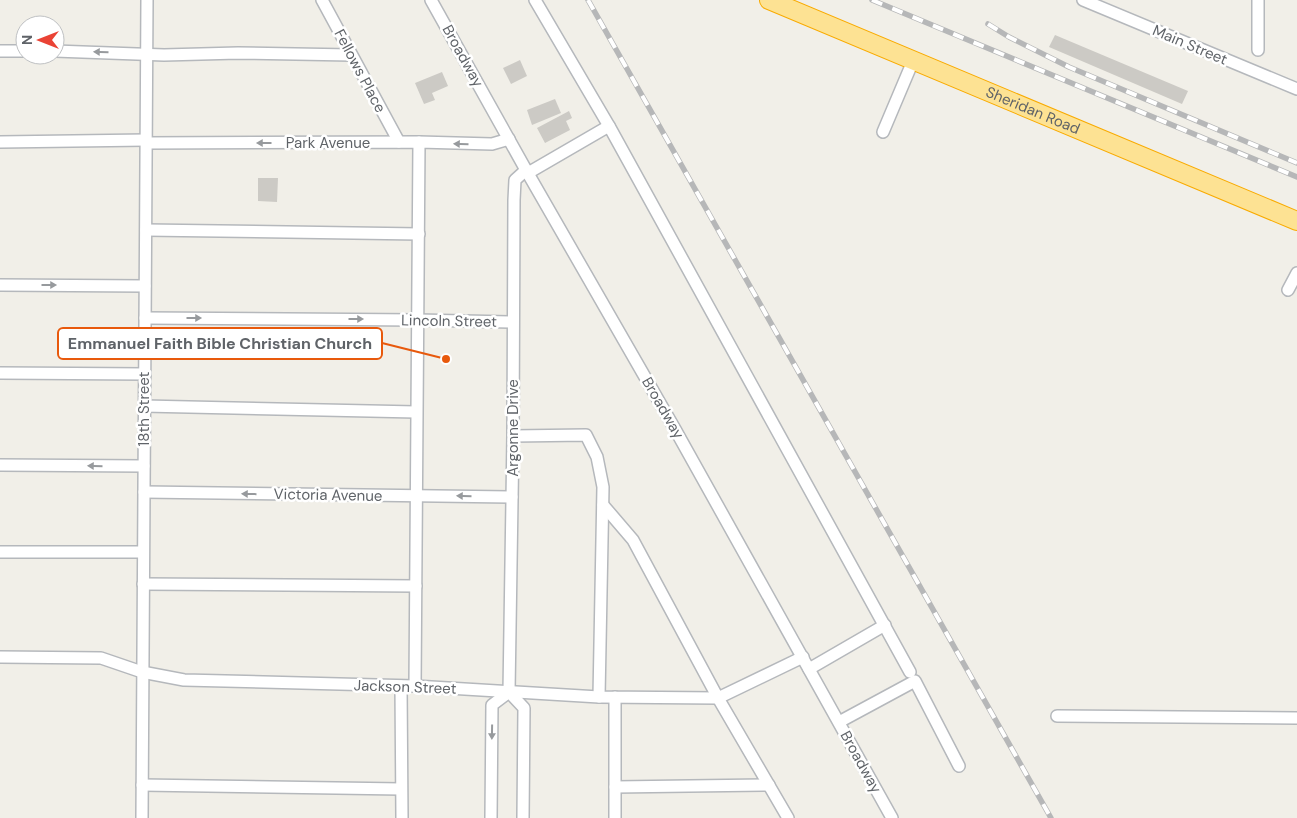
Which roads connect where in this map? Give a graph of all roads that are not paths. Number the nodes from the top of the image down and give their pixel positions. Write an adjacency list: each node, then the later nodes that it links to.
1 (147, 0): 12 (street, 18th Street)
2 (322, 0): 13 (street, Fellows Place)
3 (432, 0): 18 (street, Broadway)
4 (535, 0): 16 (street)
5 (769, 0): 14 (highway, Sheridan Road)
6 (1083, 0): 15 (street, Main Street)
7 (1258, 0): 9 (street)
8 (0, 50): 10 (street)
9 (1258, 50)
10 (15, 51)
11 (65, 52): 12 (street, one-way to 11)
12 (147, 53): 13 (street); 19 (street, 18th Street)
13 (351, 55): 21 (street, Fellows Place)
14 (914, 61): 17 (street); 24 (highway, Sheridan Road)
15 (1297, 90)
16 (609, 126): 23 (street); 49 (street)
17 (883, 132)
18 (509, 139): 22 (street, Park Avenue, one-way to 22); 23 (street, Broadway)
19 (146, 141): 20 (street, Park Avenue); 21 (street, Park Avenue, one-way to 19); 25 (street, 18th Street)
20 (0, 142)
21 (399, 142): 22 (street, Park Avenue)
22 (419, 142): 26 (street)
23 (527, 172): 33 (street, Argonne Drive); 51 (street, Broadway)
24 (1297, 221)
25 (146, 230): 26 (street); 29 (street, 18th Street)
26 (419, 234): 32 (street)
27 (1297, 273): 30 (street)
28 (0, 284): 29 (street, one-way to 29)
29 (145, 286): 31 (street, 18th Street)
30 (1288, 290)
31 (145, 318): 32 (street, Lincoln Street, one-way to 32); 35 (street, 18th Street)
32 (418, 320): 33 (street, Lincoln Street); 37 (street)
33 (513, 322): 38 (street, Argonne Drive)
34 (0, 373): 35 (street)
35 (145, 374): 36 (street, 18th Street)
36 (144, 406): 37 (street); 40 (street, 18th Street)
37 (416, 412): 42 (street)
38 (513, 436): 43 (street, Argonne Drive); 44 (street)
39 (0, 464): 40 (street, one-way to 39)
40 (144, 466): 41 (street, 18th Street)
41 (144, 492): 42 (street, Victoria Avenue, one-way to 41); 46 (street, 18th Street)
42 (416, 496): 43 (street, Victoria Avenue, one-way to 42); 48 (street)
43 (512, 497): 57 (street, Argonne Drive)
44 (603, 505): 58 (street); 60 (street)
45 (0, 552): 46 (street)
46 (144, 552): 47 (street, 18th Street)
47 (143, 584): 48 (street); 53 (street, 18th Street)
48 (416, 586): 56 (street)
49 (885, 625): 52 (street); 54 (street)
50 (0, 657): 53 (street, Jackson Street)
51 (803, 657): 52 (street, Broadway); 60 (street, Jackson Street)
52 (809, 668): 63 (street, Broadway)
53 (142, 672): 55 (street, Jackson Street); 66 (street, 18th Street)
54 (910, 672)
55 (400, 686): 56 (street, Jackson Street); 68 (street)
56 (415, 686): 57 (street, Jackson Street)
57 (509, 692): 58 (street, Jackson Street); 71 (street, one-way to 71); 72 (street)
58 (599, 697): 59 (street, Jackson Street)
59 (615, 697): 60 (street, Jackson Street); 67 (street)
60 (718, 698): 65 (street)
61 (1056, 716): 62 (street)
62 (1297, 718)
63 (839, 722): 64 (street); 75 (street, Broadway)
64 (959, 766)
65 (769, 784): 67 (street); 74 (street)
66 (142, 785): 68 (street); 69 (street, 18th Street)
67 (615, 787): 73 (street)
68 (402, 789): 70 (street)
69 (142, 818)
70 (402, 818)
71 (491, 818)
72 (523, 818)
73 (615, 818)
74 (788, 818)
75 (892, 818)

